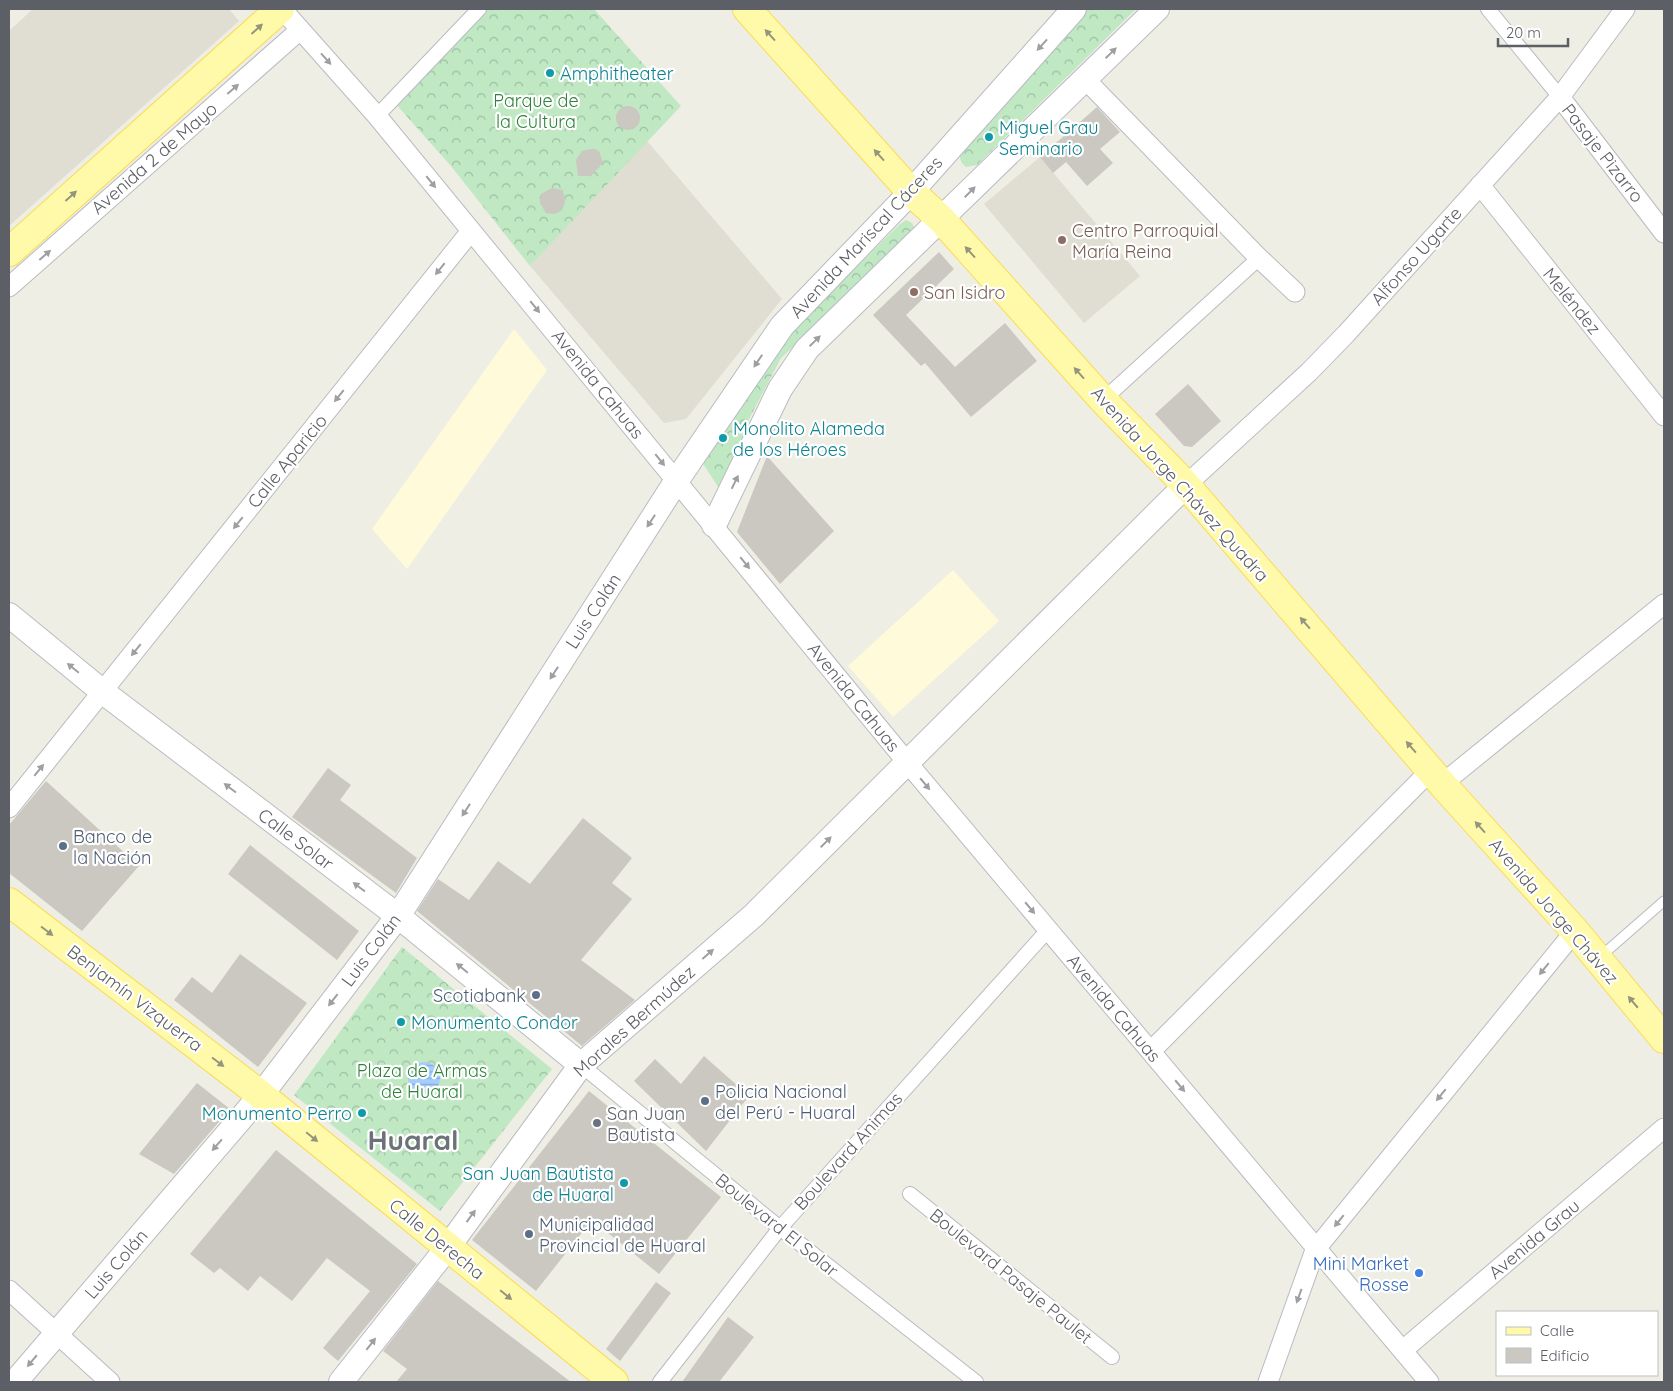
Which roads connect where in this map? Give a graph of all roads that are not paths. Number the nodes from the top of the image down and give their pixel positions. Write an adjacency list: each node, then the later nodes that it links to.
1 (281, 9): 8 (street, Avenida Cahuas); 17 (main road, Avenida 2 de Mayo, one-way to 1)
2 (479, 9): 11 (street)
3 (747, 9): 13 (main road, Avenida Jorge Chávez Quadra, one-way to 3)
4 (1074, 9): 13 (street, Avenida Mariscal Cáceres, one-way to 13)
5 (1157, 9): 9 (street, one-way to 5)
6 (1488, 9): 10 (street)
7 (1625, 9): 10 (street, Alfonso Ugarte)
8 (300, 30): 11 (street, Avenida Cahuas, one-way to 11); 19 (street, Avenida 2 de Mayo, one-way to 8)
9 (1085, 79): 14 (street, one-way to 9); 18 (street)
10 (1560, 98): 12 (street, Alfonso Ugarte); 16 (street, Pasaje Pizarro)
11 (377, 116): 15 (street, Avenida Cahuas, one-way to 15)
12 (1480, 185): 22 (street, Meléndez); 24 (street, Alfonso Ugarte)
13 (911, 192): 14 (main road, Avenida Jorge Chávez Quadra); 23 (street, Avenida Mariscal Cáceres, one-way to 23)
14 (942, 220): 21 (main road, Avenida Jorge Chávez Quadra, one-way to 14); 25 (street, one-way to 14)
15 (471, 230): 23 (street, Avenida Cahuas, one-way to 23); 28 (street, Calle Aparicio, one-way to 28)
16 (1664, 233)
17 (9, 252)
18 (1259, 258): 20 (street); 21 (street)
19 (9, 287)
20 (1295, 292)
21 (1103, 400): 24 (main road, Avenida Jorge Chávez Quadra)
22 (1664, 416)
23 (677, 480): 25 (street, Avenida Cahuas); 34 (street, Luis Colán, one-way to 34)
24 (1186, 486): 29 (street, Morales Bermúdez); 30 (main road, Avenida Jorge Chávez Quadra, one-way to 24)
25 (714, 526): 29 (street, Avenida Cahuas, one-way to 29)
26 (1664, 604): 30 (street)
27 (9, 615): 28 (street, Calle Solar, one-way to 27)
28 (103, 692): 31 (street, Calle Aparicio, one-way to 28); 34 (street, Calle Solar, one-way to 28)
29 (906, 761): 35 (street, Avenida Cahuas, one-way to 35); 40 (street, Morales Bermúdez, one-way to 29)
30 (1436, 777): 36 (main road, Avenida Jorge Chávez, one-way to 30); 39 (street)
31 (9, 808)
32 (1664, 901): 37 (lane)
33 (9, 902): 41 (main road, Benjamín Vizquerra, one-way to 41)
34 (398, 916): 40 (street, Calle Solar, one-way to 34); 41 (street, Luis Colán, one-way to 41)
35 (1048, 930): 39 (street, Avenida Cahuas); 44 (street, Boulevard Animas)
36 (1575, 931): 37 (main road, Avenida Jorge Chávez); 46 (street, one-way to 46)
37 (1598, 959): 38 (main road, Avenida Jorge Chávez, one-way to 37)
38 (1664, 1039)
39 (1151, 1051): 46 (street, Avenida Cahuas, one-way to 46)
40 (581, 1065): 44 (street, Boulevard El Solar); 45 (street, Morales Bermúdez, one-way to 40)
41 (261, 1095): 45 (main road, Calle Derecha, one-way to 45); 48 (street, Luis Colán, one-way to 48)
42 (1664, 1128): 49 (street, Avenida Grau)
43 (910, 1194): 50 (street, Boulevard Pasaje Paulet)
44 (780, 1228): 55 (street, Boulevard Animas); 56 (street, Boulevard El Solar)
45 (448, 1248): 53 (street, Morales Bermúdez, one-way to 45); 54 (main road, Calle Derecha, one-way to 54)
46 (1315, 1250): 49 (street, Avenida Cahuas); 57 (street, one-way to 57)
47 (9, 1290): 48 (street)
48 (55, 1334): 51 (street, Luis Colán, one-way to 51); 52 (street)
49 (1403, 1350): 58 (street, Avenida Cahuas)
50 (1112, 1357)
51 (14, 1382)
52 (110, 1382)
53 (341, 1382)
54 (614, 1382)
55 (660, 1382)
56 (976, 1382)
57 (1268, 1382)
58 (1429, 1382)

